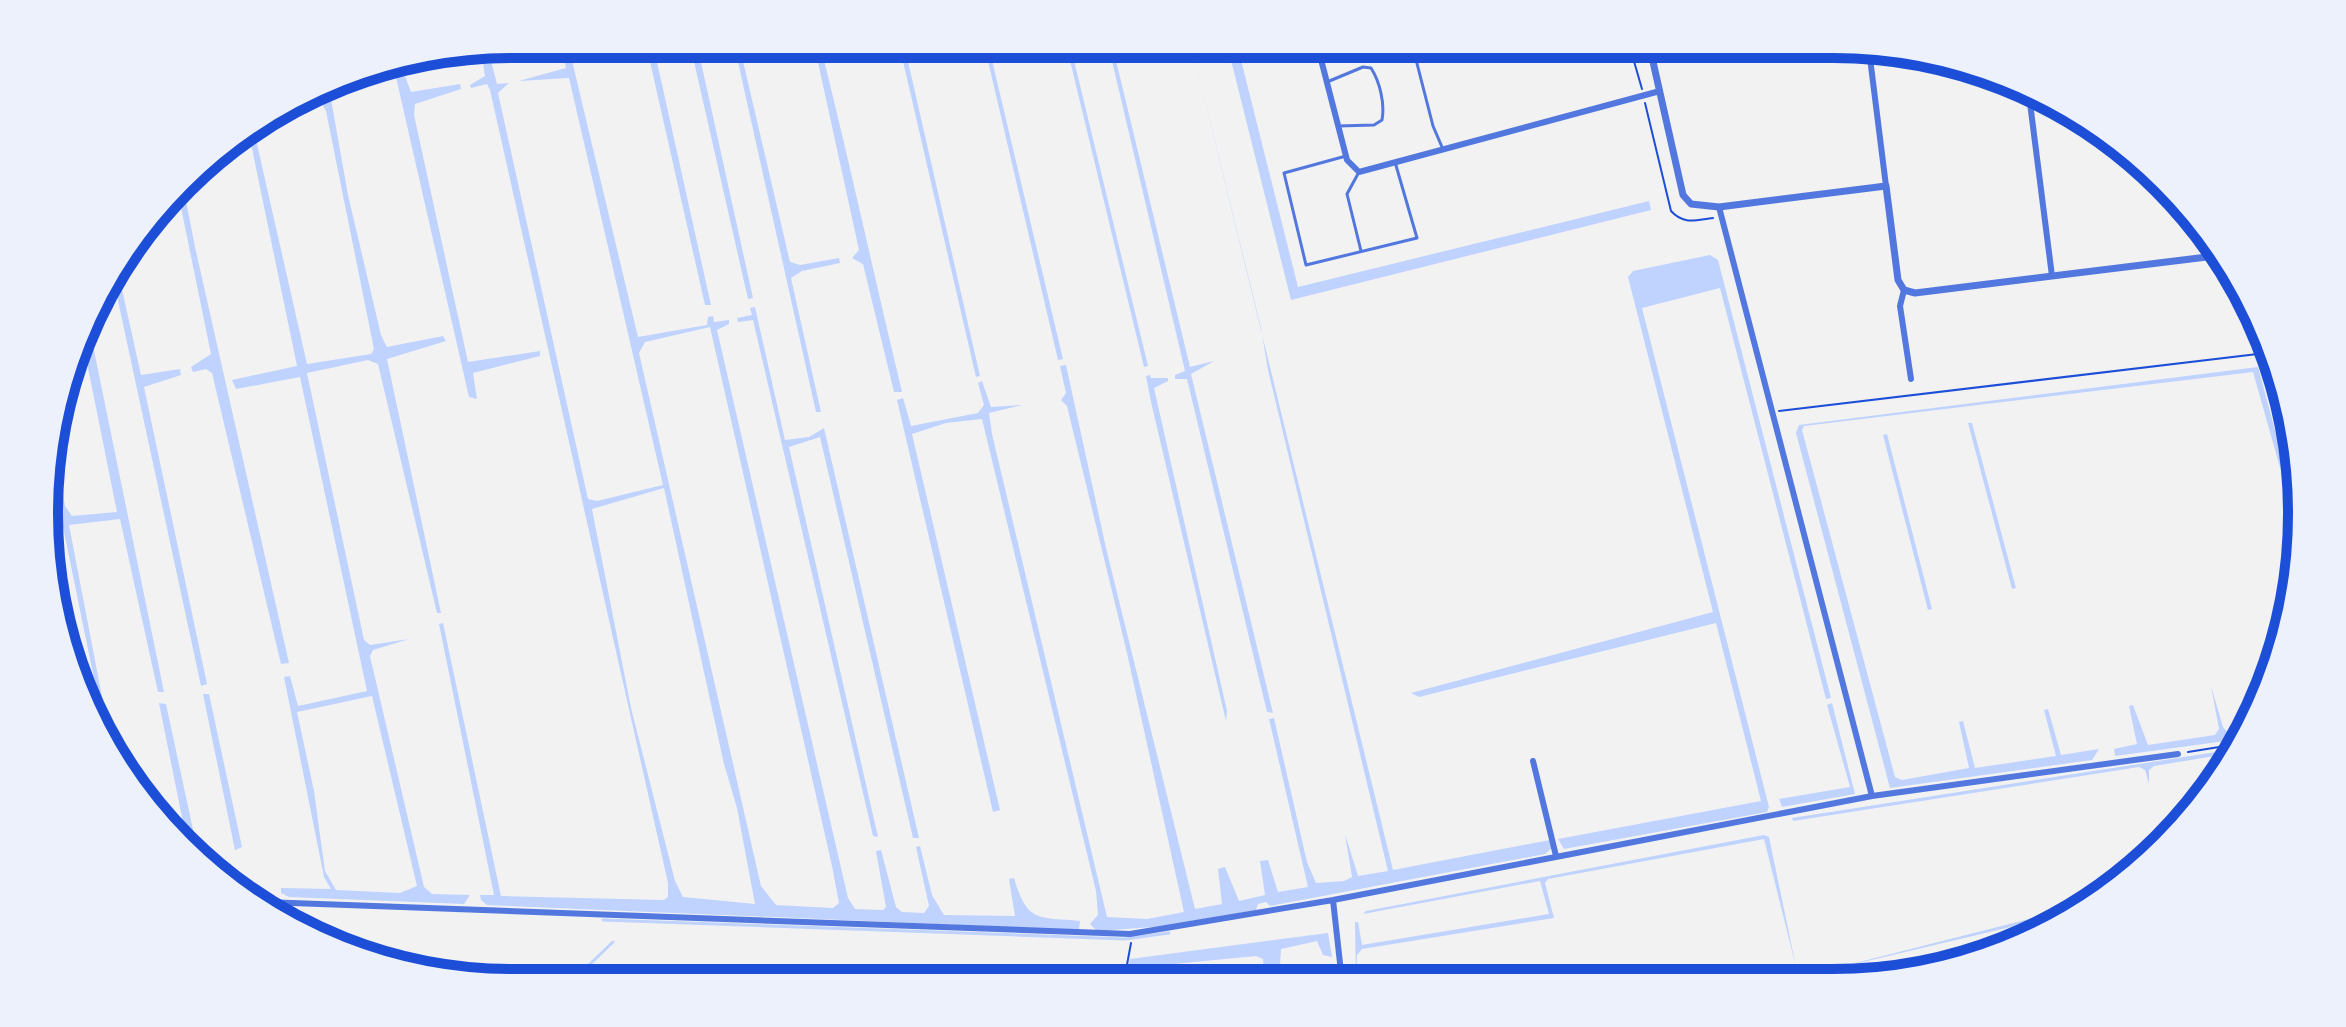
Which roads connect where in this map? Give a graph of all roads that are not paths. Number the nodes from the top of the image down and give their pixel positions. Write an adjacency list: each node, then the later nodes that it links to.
1 (1321, 58): 5 (street)
2 (1416, 58): 9 (lane)
3 (1652, 58): 6 (street)
4 (1870, 60): 13 (street)
5 (1327, 82): 8 (street); 8 (lane)
6 (1660, 91): 9 (street); 14 (street)
7 (2030, 103): 17 (street)
8 (1338, 126): 10 (street)
9 (1443, 149): 11 (street)
10 (1346, 156): 12 (street); 15 (lane)
11 (1395, 162): 12 (street); 15 (lane)
12 (1359, 172): 15 (lane)
13 (1886, 186): 14 (street); 18 (street)
14 (1719, 207): 22 (street)
15 (1361, 251)
16 (2209, 257): 17 (street)
17 (2052, 276): 18 (street)
18 (1904, 290): 19 (street)
19 (1911, 379)
20 (2178, 754): 22 (street)
21 (1533, 761): 23 (street)
22 (1872, 796): 23 (street)
23 (1556, 856): 24 (street)
24 (1333, 900): 25 (street); 26 (street)
25 (277, 902)
26 (1341, 969)

